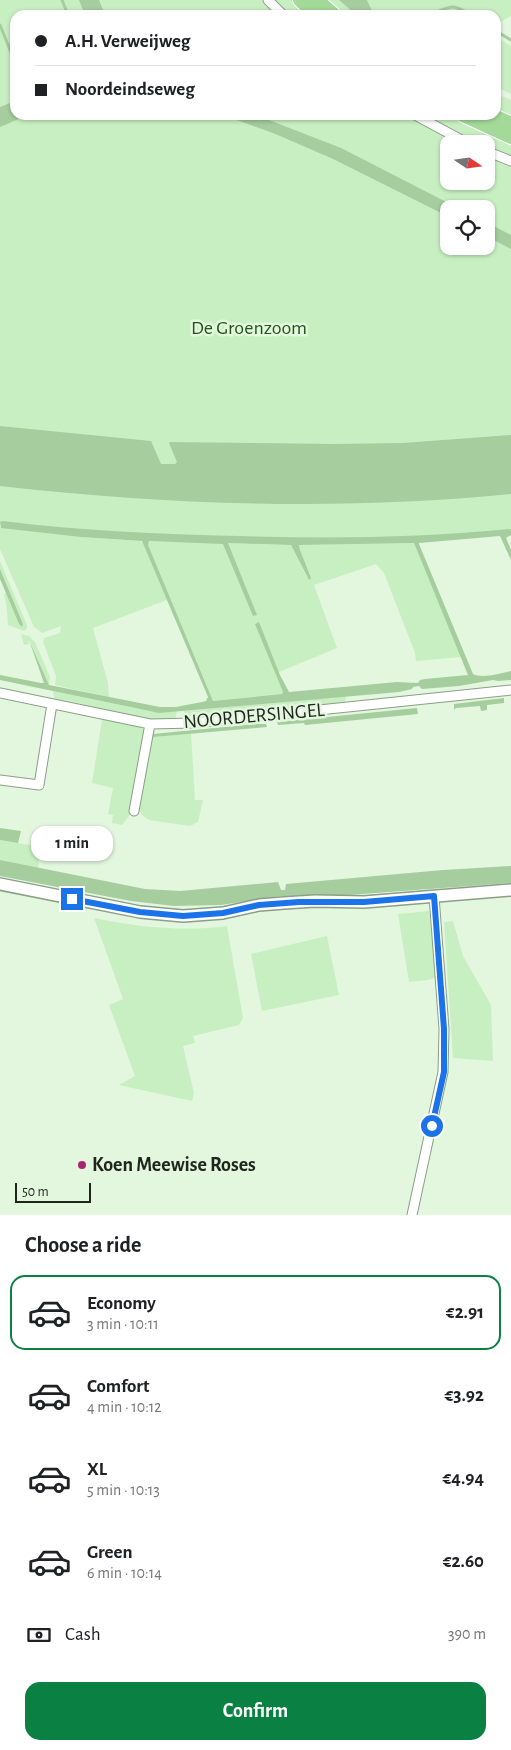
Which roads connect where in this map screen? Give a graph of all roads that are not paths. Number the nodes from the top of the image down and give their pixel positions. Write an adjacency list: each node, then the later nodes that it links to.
1 (268, 0): 4 (street)
2 (300, 0): 5 (main road)
3 (317, 0): 6 (main road)
4 (278, 10)
5 (311, 10)
6 (328, 10)
7 (424, 120): 9 (street)
8 (474, 120): 10 (main road)
9 (452, 135)
10 (511, 137)
11 (495, 155): 12 (street)
12 (511, 161)
13 (511, 690): 16 (street, NOORDERSINGEL)
14 (0, 693): 15 (street, NOORDERSINGEL)
15 (52, 704): 16 (street, NOORDERSINGEL); 17 (street)
16 (150, 724): 18 (street)
17 (0, 780)
18 (134, 812)
19 (0, 884): 21 (street)
20 (511, 890): 21 (street)
21 (434, 896): 22 (street)
22 (412, 1215)

